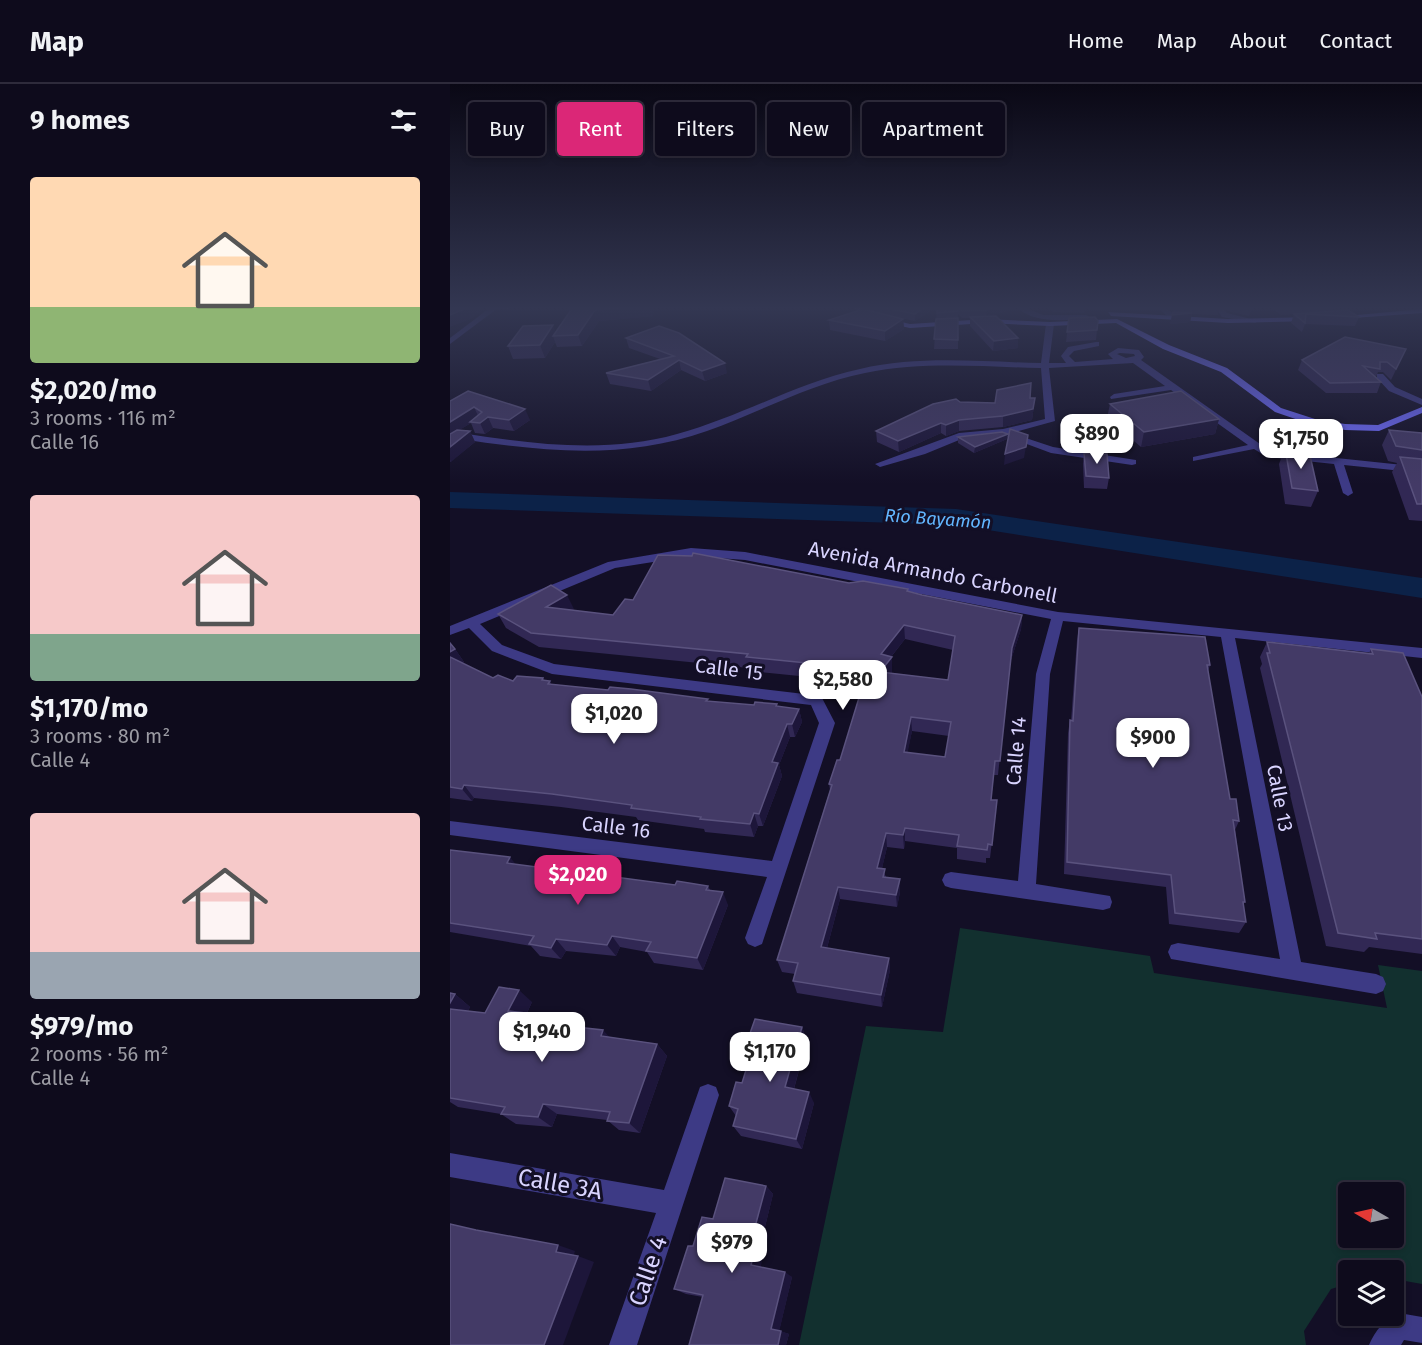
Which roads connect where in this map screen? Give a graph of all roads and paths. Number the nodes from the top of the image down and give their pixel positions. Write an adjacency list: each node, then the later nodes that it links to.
1 (911, 366): 13 (street)
2 (1040, 366): 3 (street)
3 (1045, 366): 12 (street)
4 (1143, 366): 7 (street)
5 (1214, 366): 10 (street)
6 (1380, 376): 9 (street)
7 (1173, 387): 8 (street); 15 (street)
8 (1114, 397)
9 (1422, 402)
10 (1422, 410)
11 (471, 430): 13 (street)
12 (1003, 432): 18 (street); 19 (street)
13 (461, 436): 14 (street)
14 (450, 443)
15 (1256, 446): 16 (street); 17 (street)
16 (1197, 459)
17 (1338, 461): 20 (street); 21 (street)
18 (1132, 462)
19 (880, 464)
20 (1422, 470)
21 (1348, 494)
22 (1058, 616): 23 (street, Avenida Armando Carbonell); 25 (street, Avenida Armando Carbonell); 31 (street, Calle 14)
23 (471, 622): 24 (street, Avenida Armando Carbonell); 29 (street, Calle 15)
24 (450, 631)
25 (1227, 634): 26 (street, Avenida Armando Carbonell); 35 (street, Calle 13)
26 (1419, 652): 27 (street)
27 (1422, 667)
28 (450, 828): 29 (street, Calle 16)
29 (777, 870): 33 (street)
30 (951, 880): 31 (street)
31 (1026, 891): 32 (street)
32 (1103, 903)
33 (755, 938)
34 (1178, 952): 35 (street)
35 (1292, 969): 36 (street)
36 (1376, 984)
37 (708, 1095): 39 (street, Calle 4)
38 (450, 1165): 39 (street, Calle 3A)
39 (671, 1203): 41 (street, Calle 4)
40 (1422, 1330): 42 (street)
41 (623, 1345)
42 (1383, 1345)

